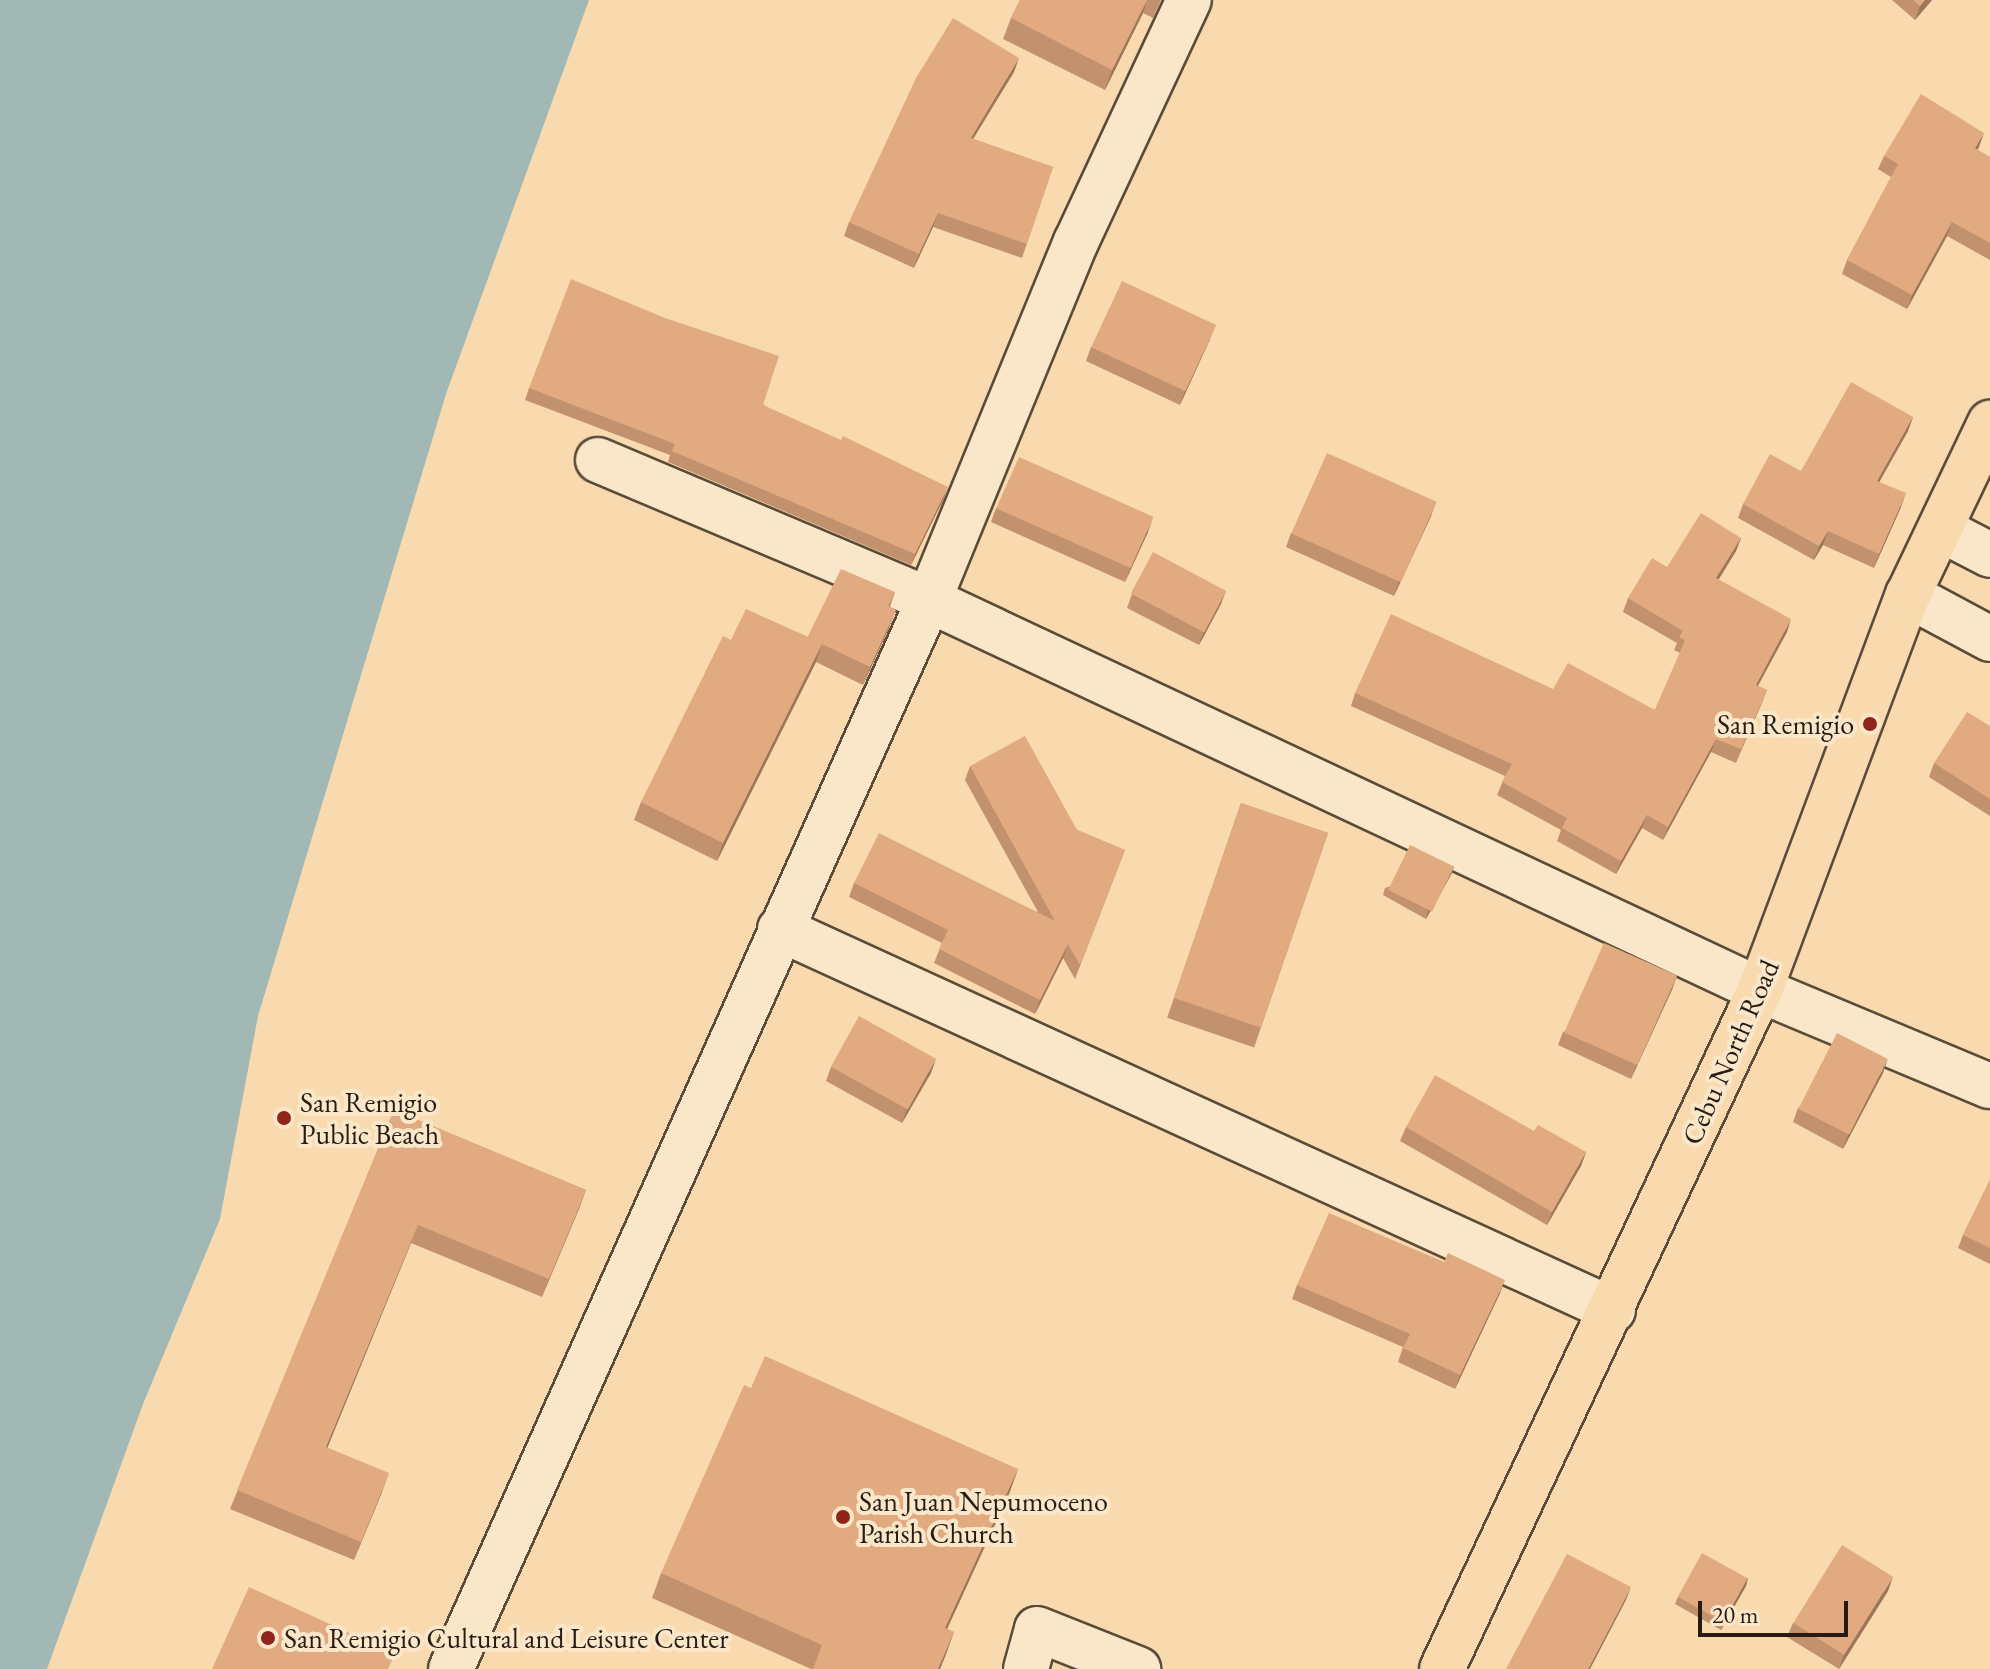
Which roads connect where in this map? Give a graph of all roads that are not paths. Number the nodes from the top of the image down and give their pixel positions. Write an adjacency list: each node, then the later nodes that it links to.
1 (1189, 0): 7 (street)
2 (1990, 423): 4 (main road, Cebu North Road)
3 (598, 460): 7 (street)
4 (1940, 529): 5 (street); 6 (main road, Cebu North Road)
5 (1990, 555)
6 (1908, 595): 8 (street); 10 (main road, Cebu North Road)
7 (929, 600): 9 (street); 10 (street)
8 (1990, 639)
9 (780, 929): 12 (street); 13 (street)
10 (1760, 990): 11 (street); 12 (main road, Cebu North Road)
11 (1990, 1086)
12 (1613, 1310): 16 (main road, Cebu North Road)
13 (451, 1669)
14 (1026, 1669): 15 (street)
15 (1138, 1669)
16 (1442, 1669)

